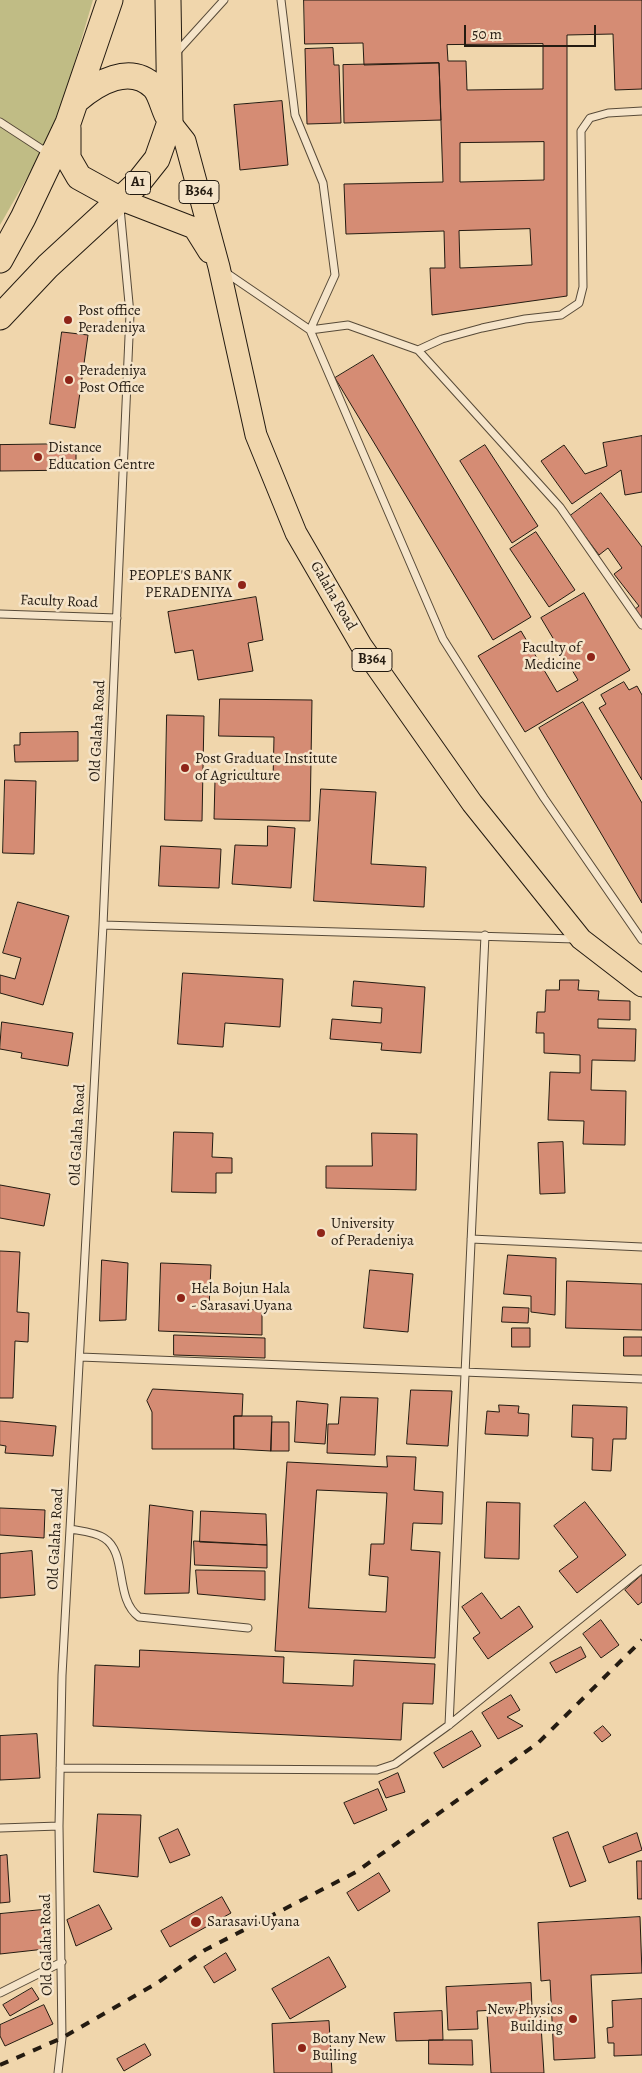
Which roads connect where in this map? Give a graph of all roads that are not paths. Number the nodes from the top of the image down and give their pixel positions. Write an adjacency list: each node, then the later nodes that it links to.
1 (110, 0): 6 (highway)
2 (168, 0): 5 (highway, A1)
3 (224, 0): 5 (lane)
4 (281, 0): 15 (lane)
5 (170, 60): 9 (highway, A1)
6 (78, 100): 9 (highway); 10 (highway)
7 (642, 111): 16 (lane)
8 (0, 122): 10 (lane)
9 (170, 122): 11 (highway, A1); 13 (main road, Galaha Road / B364)
10 (65, 130): 11 (highway); 12 (highway)
11 (119, 199): 13 (main road, Galaha Road / B364); 14 (highway, A1); 18 (lane, Old Galaha Road)
12 (0, 260)
13 (219, 267): 15 (lane); 22 (main road, Galaha Road / B364)
14 (0, 317)
15 (310, 330): 16 (lane); 23 (lane)
16 (418, 350): 19 (lane)
17 (0, 614): 18 (lane, Faculty Road)
18 (117, 618): 20 (lane, Old Galaha Road)
19 (642, 625)
20 (103, 925): 21 (lane); 27 (lane, Old Galaha Road)
21 (485, 936): 22 (lane); 25 (lane)
22 (582, 939): 24 (main road, Galaha Road / B364)
23 (642, 940)
24 (642, 986)
25 (471, 1239): 26 (lane); 28 (lane)
26 (642, 1247)
27 (80, 1357): 28 (lane); 30 (lane, Old Galaha Road)
28 (465, 1373): 29 (lane); 33 (lane)
29 (642, 1379)
30 (70, 1529): 32 (lane); 34 (lane, Old Galaha Road)
31 (642, 1570): 33 (lane)
32 (248, 1628)
33 (449, 1726): 34 (lane)
34 (60, 1768): 35 (lane, Old Galaha Road)
35 (59, 1826): 36 (lane); 37 (lane, Old Galaha Road)
36 (0, 1828)
37 (62, 1962): 38 (lane); 39 (lane, Old Galaha Road)
38 (0, 1993)
39 (58, 2073)

